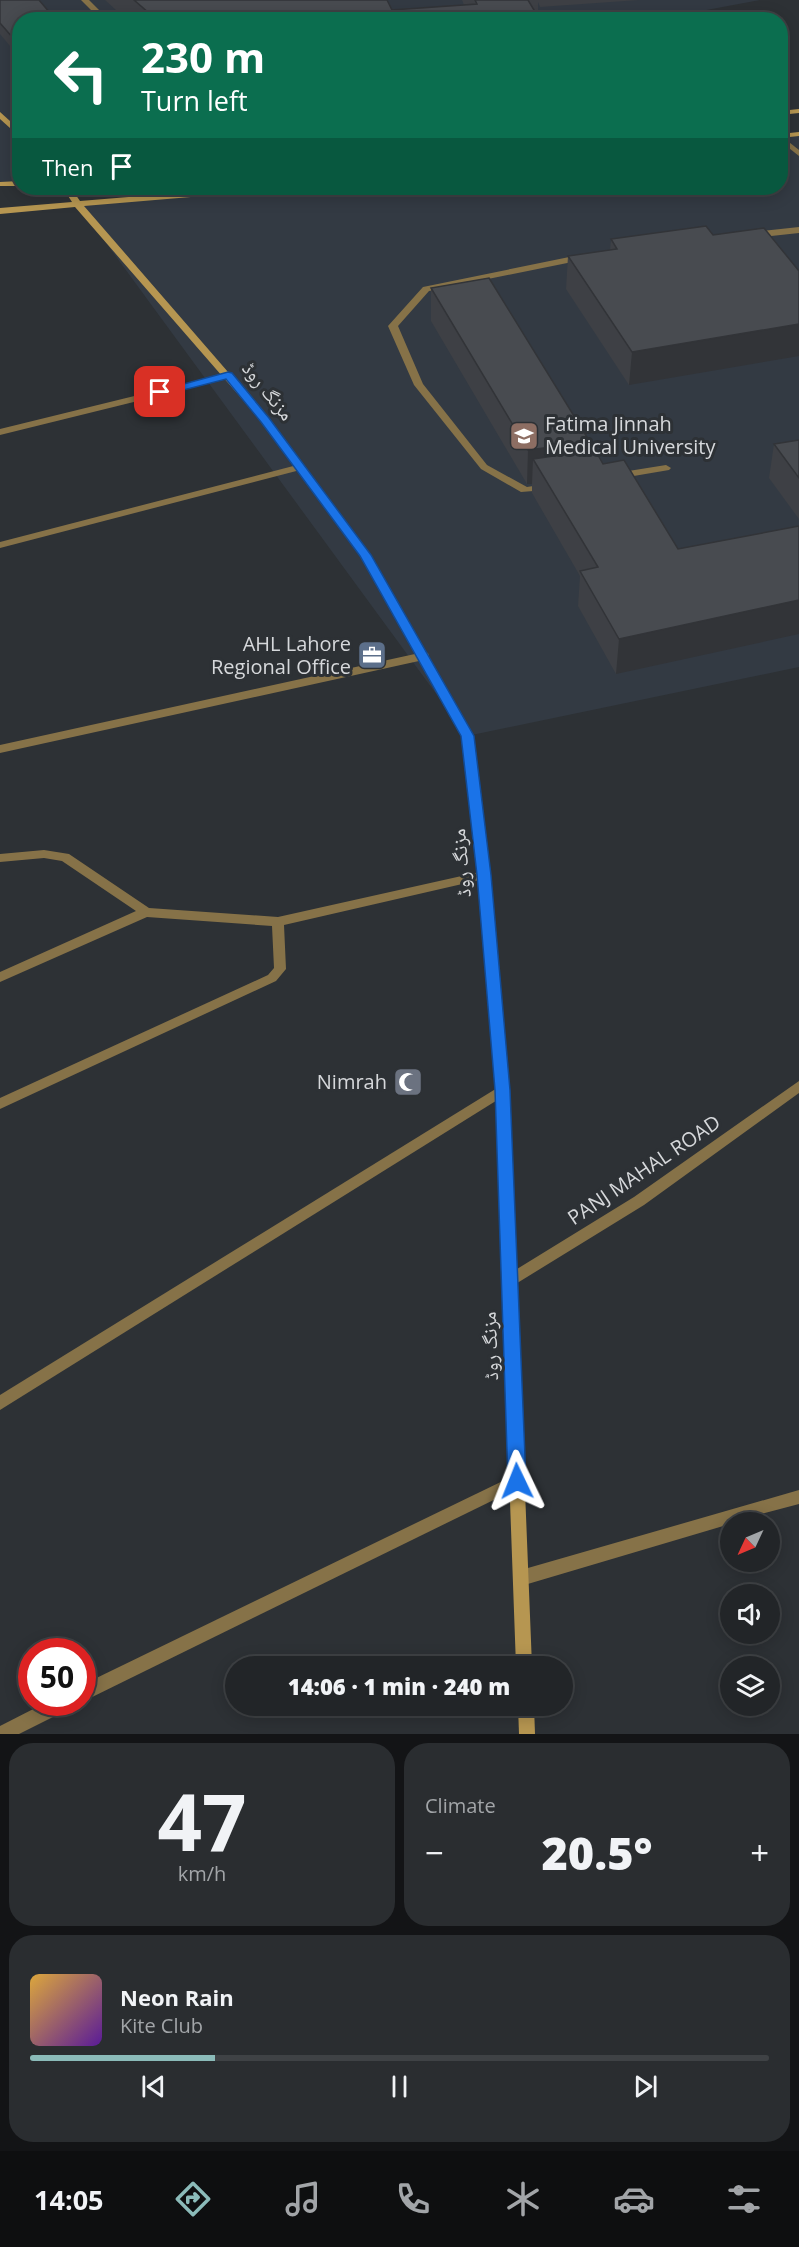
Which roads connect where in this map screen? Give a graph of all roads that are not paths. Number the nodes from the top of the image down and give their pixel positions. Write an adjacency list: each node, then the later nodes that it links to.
1 (85, 0): 2 (street)
2 (98, 12)
3 (0, 114): 4 (main road)
4 (12, 127)
5 (788, 144): 6 (street)
6 (799, 154)
7 (72, 195): 9 (main road, مزنگ روڈ)
8 (190, 195): 9 (main road)
9 (79, 206): 10 (main road); 14 (main road, مزنگ روڈ)
10 (0, 211)
11 (799, 230): 12 (street)
12 (741, 236)
13 (590, 256): 19 (street)
14 (228, 376): 15 (street); 16 (main road, مزنگ روڈ)
15 (0, 432)
16 (301, 467): 20 (street); 21 (main road, مزنگ روڈ)
17 (666, 468): 18 (street)
18 (607, 477)
19 (560, 484)
20 (0, 546)
21 (424, 656): 22 (street); 24 (main road, مزنگ روڈ)
22 (0, 749)
23 (0, 858): 25 (street)
24 (484, 875): 26 (street); 29 (main road, مزنگ روڈ)
25 (146, 912): 26 (street); 27 (street)
26 (278, 922): 30 (street)
27 (0, 977)
28 (799, 1086): 31 (street, PANJ MAHAL ROAD)
29 (502, 1090): 31 (main road, مزنگ روڈ); 32 (street)
30 (0, 1104)
31 (509, 1281): 33 (main road, مزنگ روڈ)
32 (0, 1403)
33 (517, 1481): 35 (main road, مزنگ روڈ); 37 (street)
34 (799, 1497): 35 (street)
35 (521, 1578): 36 (main road, مزنگ روڈ)
36 (524, 1656)
37 (96, 1687)
38 (37, 1716): 40 (street)
39 (526, 1716): 41 (main road)
40 (1, 1734)
41 (527, 1734)

